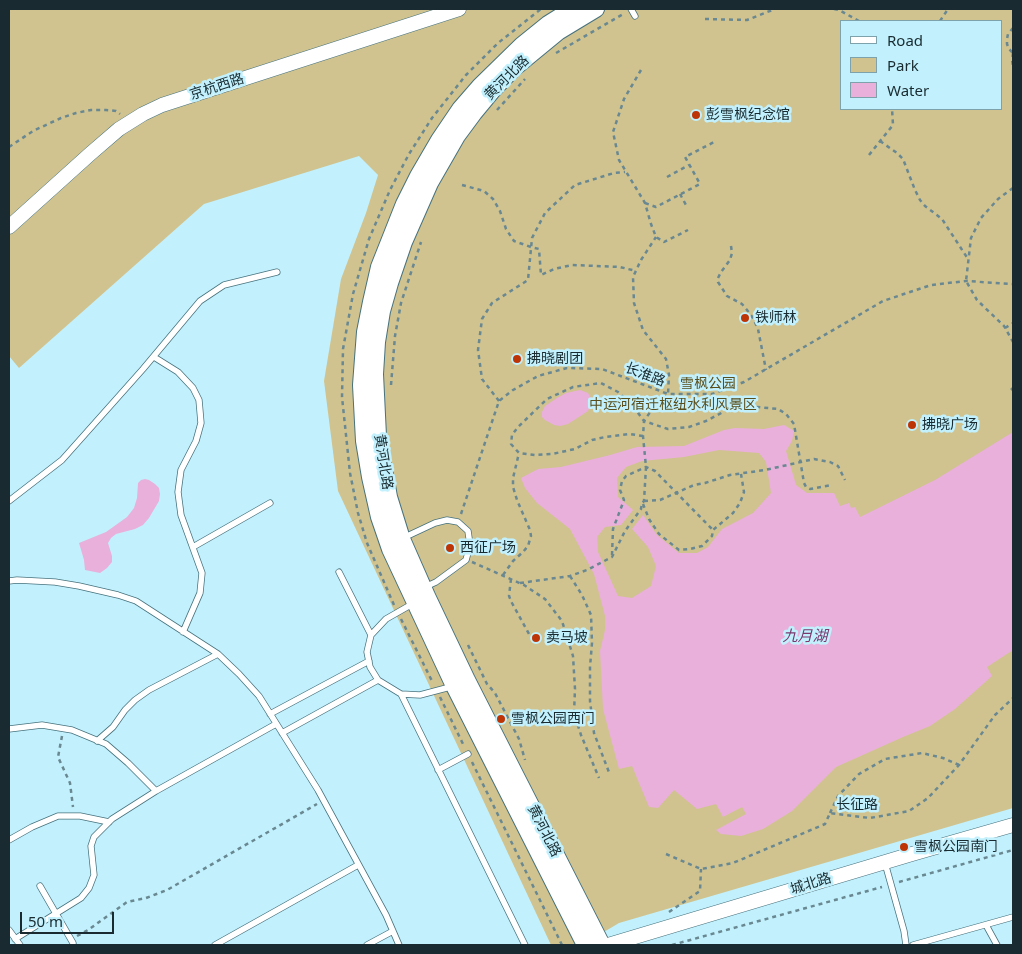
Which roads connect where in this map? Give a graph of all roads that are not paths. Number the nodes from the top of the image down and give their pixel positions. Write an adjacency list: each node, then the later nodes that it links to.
1 (460, 9): 6 (street, 京杭西路)
2 (572, 9): 15 (main road, 黄河北路)
3 (596, 9): 11 (main road, 黄河北路)
4 (631, 9): 5 (lane)
5 (635, 16)
6 (9, 227)
7 (277, 272): 8 (lane)
8 (154, 356): 9 (lane); 12 (lane)
9 (9, 501)
10 (270, 503): 12 (lane)
11 (402, 539): 15 (main road, 黄河北路); 15 (lane)
12 (193, 548): 16 (lane)
13 (339, 572): 17 (lane)
14 (9, 581): 16 (lane)
15 (422, 595): 17 (lane); 21 (main road, 黄河北路)
16 (183, 632): 18 (lane)
17 (371, 635): 19 (lane)
18 (218, 654): 23 (lane); 27 (lane)
19 (369, 661): 20 (lane); 23 (lane)
20 (378, 680): 22 (lane); 26 (lane)
21 (461, 683): 22 (lane); 49 (main road, 黄河北路); 50 (main road, 黄河北路)
22 (401, 694): 29 (lane)
23 (270, 714): 24 (lane)
24 (276, 724): 26 (lane); 30 (lane)
25 (9, 730): 27 (lane)
26 (282, 733): 35 (lane)
27 (97, 741): 30 (lane)
28 (468, 754): 29 (lane)
29 (438, 770): 48 (lane)
30 (156, 791): 31 (lane)
31 (108, 822): 33 (lane); 37 (lane)
32 (1013, 825): 34 (street, 城北路)
33 (9, 840)
34 (885, 862): 51 (street, 城北路); 52 (lane)
35 (358, 865): 41 (lane); 45 (lane)
36 (40, 886): 37 (lane)
37 (56, 914): 42 (lane); 43 (lane)
38 (1013, 917): 39 (lane)
39 (986, 925): 53 (lane); 54 (lane)
40 (9, 930): 42 (lane)
41 (392, 931): 46 (lane); 47 (lane)
42 (15, 939): 44 (lane)
43 (73, 943)
44 (20, 945)
45 (215, 945)
46 (367, 945)
47 (399, 945)
48 (524, 945)
49 (585, 945)
50 (602, 945)
51 (608, 945)
52 (906, 945)
53 (913, 945)
54 (997, 945)

